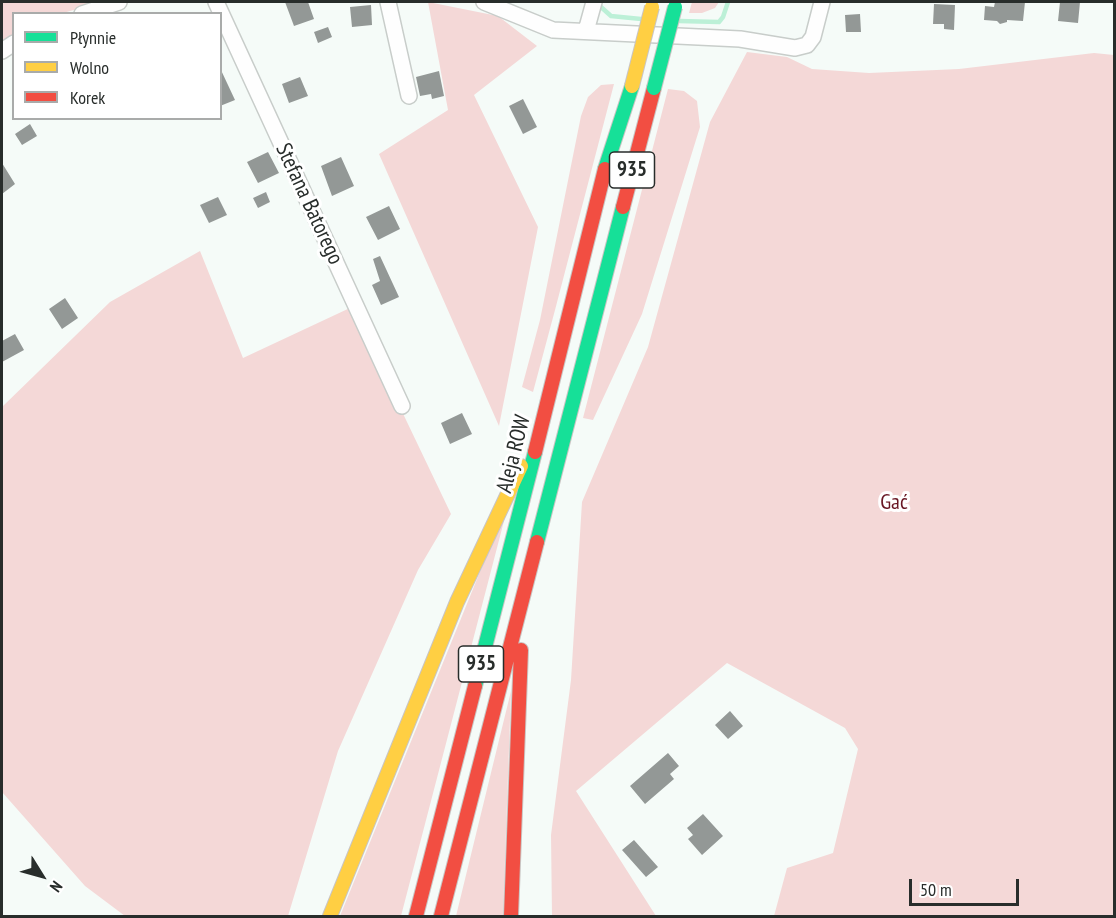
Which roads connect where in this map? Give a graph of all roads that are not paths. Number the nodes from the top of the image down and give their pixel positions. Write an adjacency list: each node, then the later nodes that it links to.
1 (119, 2): 8 (street)
2 (388, 2): 11 (street)
3 (484, 2): 10 (street)
4 (594, 2): 10 (street)
5 (822, 2): 10 (street)
6 (652, 4): 13 (main road, Aleja ROW / 935, bridge)
7 (676, 4): 14 (main road, Aleja ROW / 935, bridge)
8 (88, 12)
9 (222, 15): 12 (street, Stefana Batorego)
10 (586, 31)
11 (409, 96)
12 (402, 406)
13 (546, 411): 15 (main road); 16 (main road, Aleja ROW / 935)
14 (522, 602): 17 (main road, Aleja ROW / 935); 18 (main road)
15 (330, 916)
16 (416, 916)
17 (441, 916)
18 (511, 916)

